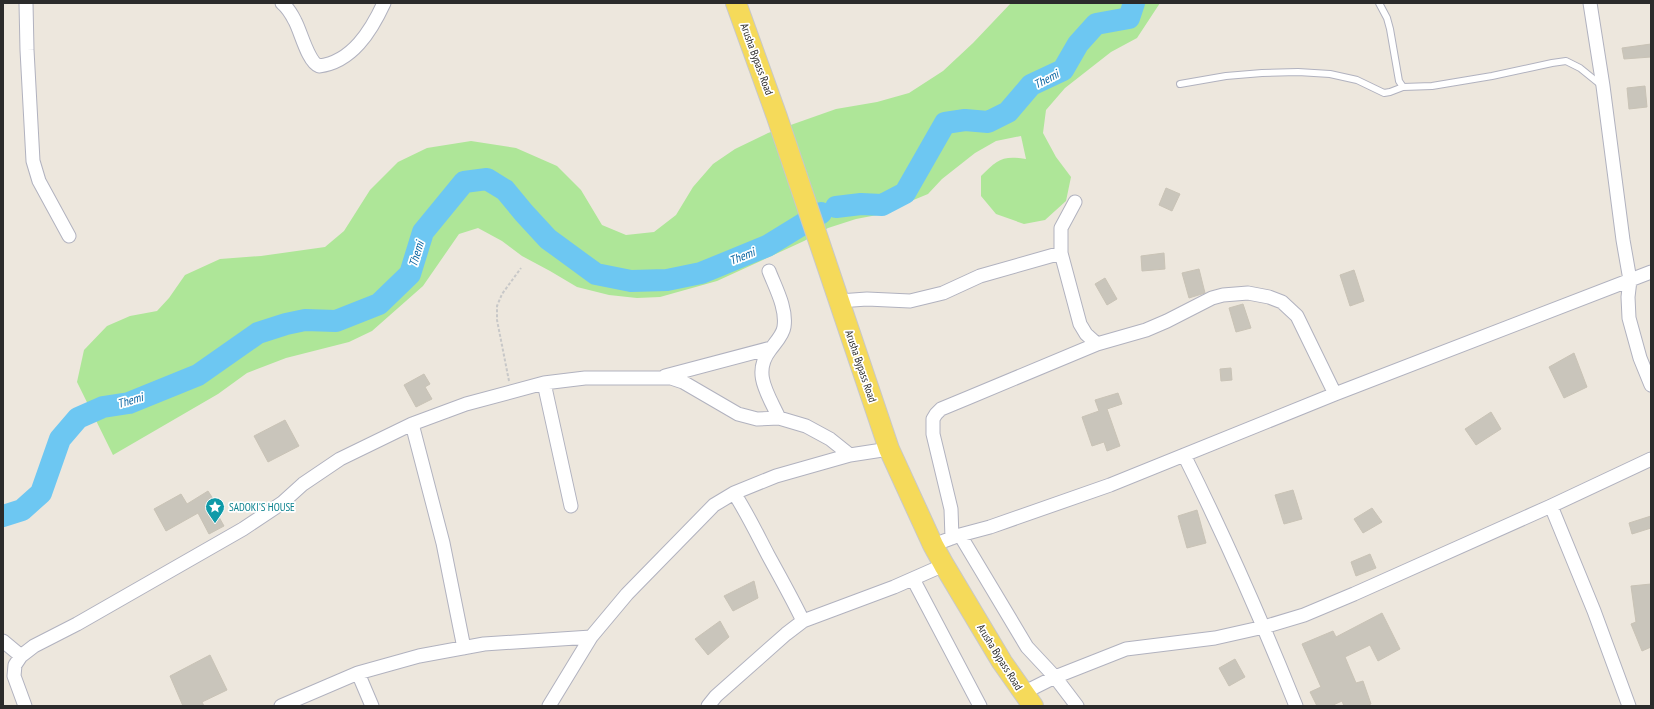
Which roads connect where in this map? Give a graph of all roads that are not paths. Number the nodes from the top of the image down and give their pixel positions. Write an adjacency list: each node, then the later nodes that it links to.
1 (26, 3): 11 (street)
2 (282, 3): 3 (street)
3 (384, 3)
4 (736, 3): 16 (main road, Arusha Bypass Road)
5 (1379, 3): 8 (lane)
6 (1590, 3): 9 (street)
7 (1180, 84): 8 (lane)
8 (1403, 86): 9 (lane)
9 (1603, 86): 15 (street)
10 (1075, 202): 12 (street)
11 (69, 236)
12 (1061, 253): 16 (street); 17 (street)
13 (769, 270): 18 (street)
14 (1651, 272): 15 (street)
15 (1630, 280): 21 (street); 22 (street)
16 (839, 301): 25 (main road, Arusha Bypass Road)
17 (1097, 344): 22 (street); 32 (street)
18 (771, 348): 19 (street); 23 (street)
19 (658, 378): 20 (street); 23 (street)
20 (544, 383): 24 (street); 30 (street)
21 (1651, 385)
22 (1335, 394): 27 (street)
23 (779, 418): 26 (street)
24 (412, 424): 40 (street); 41 (street)
25 (889, 449): 26 (street); 33 (main road, Arusha Bypass Road)
26 (850, 455): 29 (street)
27 (1184, 455): 32 (street); 37 (street)
28 (1651, 459): 31 (street)
29 (734, 493): 36 (street); 38 (street)
30 (571, 506)
31 (1551, 506): 37 (street); 53 (street)
32 (956, 536): 33 (street); 43 (street)
33 (933, 544): 34 (main road, Arusha Bypass Road)
34 (944, 565): 35 (street); 44 (main road, Arusha Bypass Road)
35 (913, 579): 36 (street); 50 (street)
36 (803, 621): 49 (street)
37 (1264, 627): 43 (street); 52 (street)
38 (591, 637): 40 (street); 48 (street)
39 (3, 641): 41 (street)
40 (464, 648): 42 (street)
41 (21, 656): 45 (street)
42 (358, 673): 46 (street); 47 (street)
43 (1055, 677): 44 (street); 51 (street)
44 (1028, 699)
45 (25, 706)
46 (281, 706)
47 (372, 706)
48 (549, 706)
49 (708, 706)
50 (980, 706)
51 (1077, 706)
52 (1296, 706)
53 (1629, 706)

